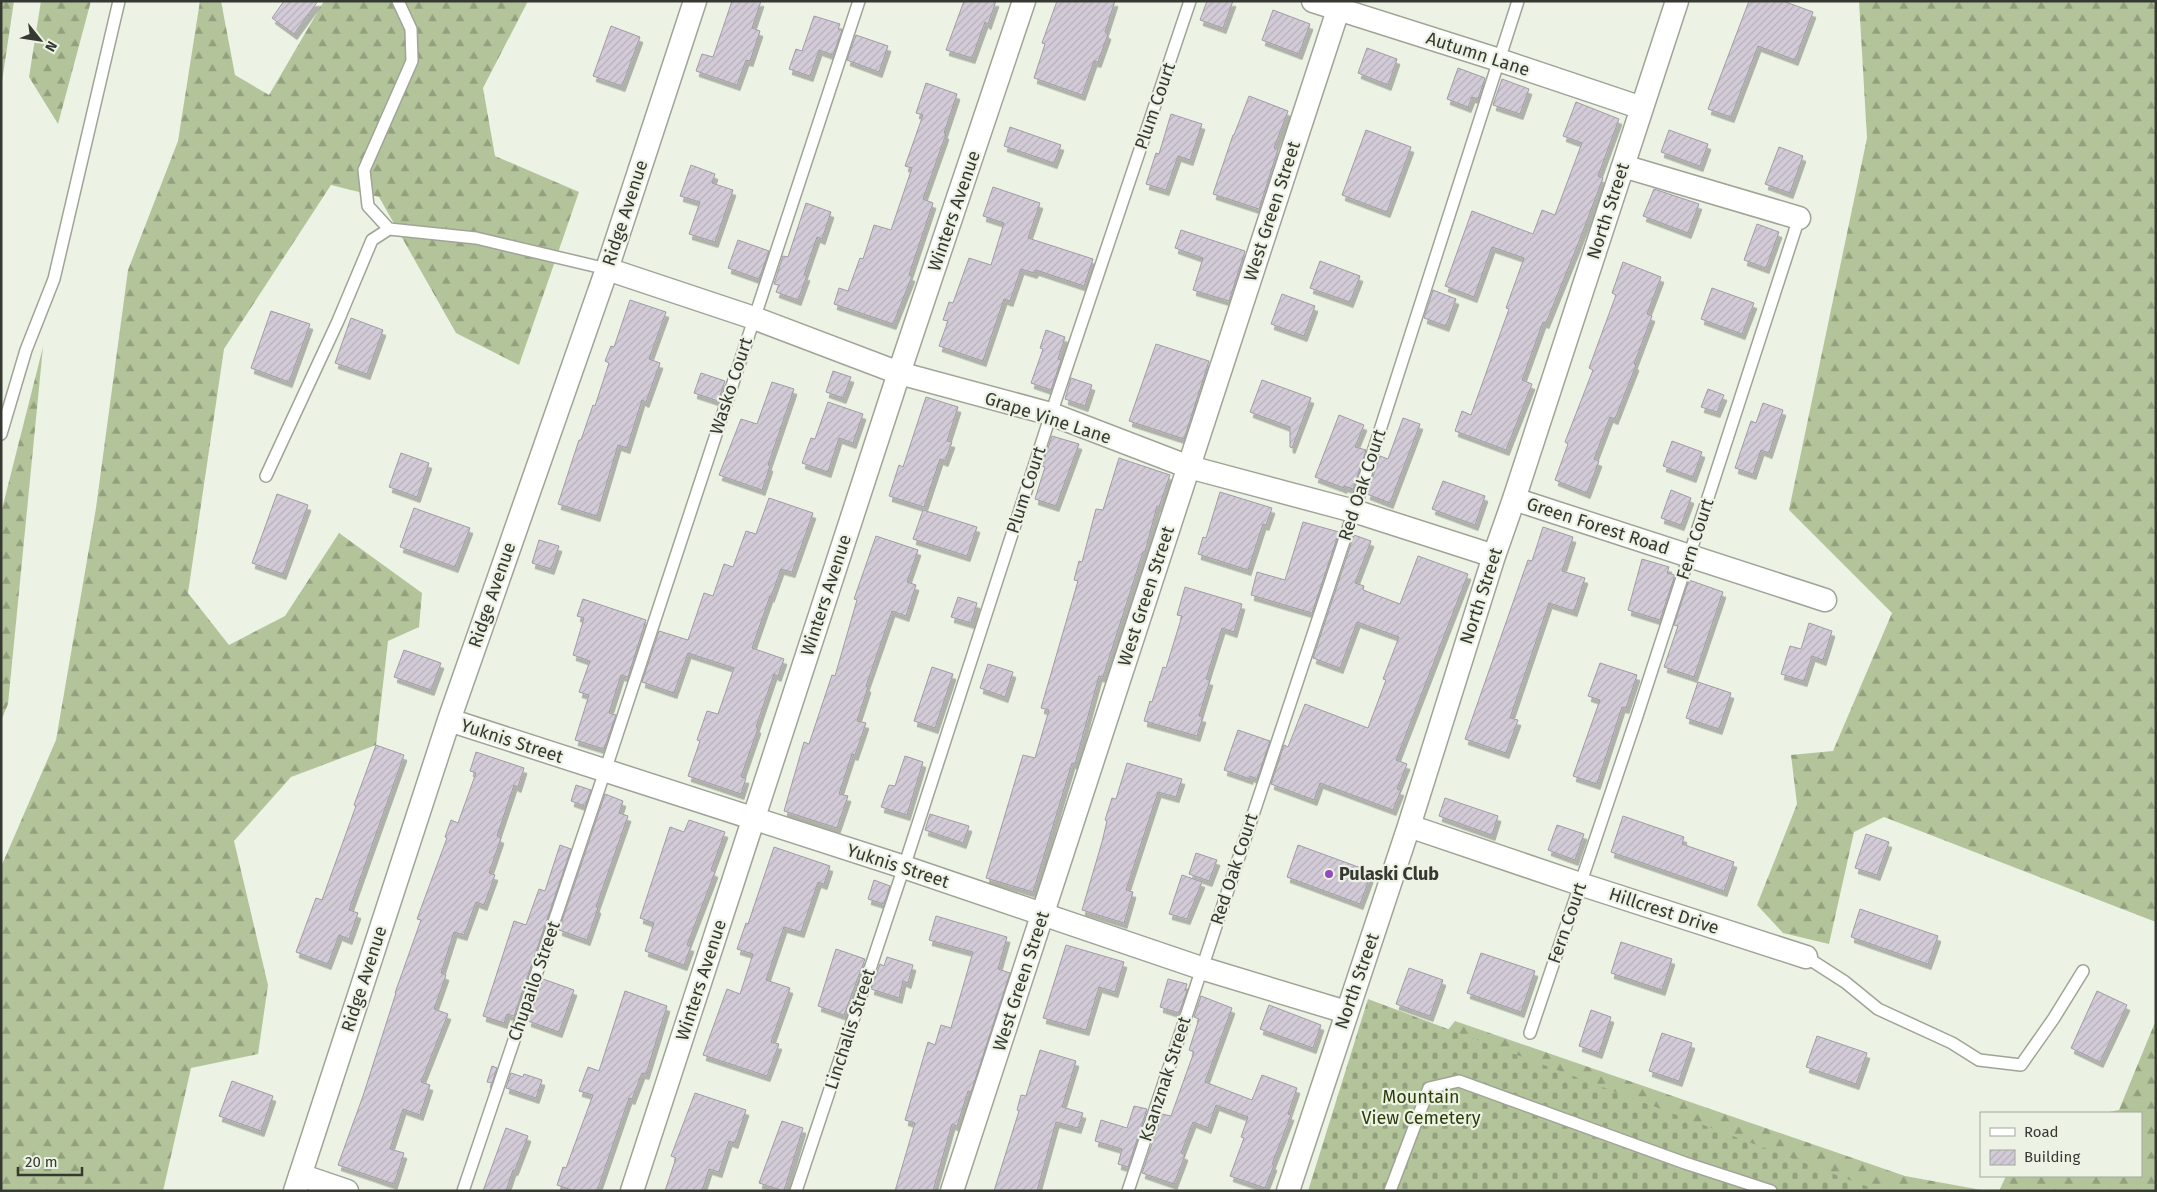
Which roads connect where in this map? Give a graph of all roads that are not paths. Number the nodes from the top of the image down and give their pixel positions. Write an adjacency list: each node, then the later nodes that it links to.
1 (119, 1): 20 (lane)
2 (398, 1): 15 (lane)
3 (695, 1): 16 (street, Ridge Avenue)
4 (859, 1): 17 (lane, Wasko Court)
5 (1024, 1): 18 (street, Winters Avenue)
6 (1190, 1): 19 (lane, Plum Court)
7 (1313, 1): 10 (street, Autumn Lane)
8 (1518, 1): 11 (lane, Red Oak Court)
9 (1677, 1): 12 (street, North Street)
10 (1340, 5): 11 (street, Autumn Lane); 21 (street, West Green Street)
11 (1499, 60): 12 (street, Autumn Lane); 24 (lane, Red Oak Court)
12 (1642, 108): 13 (street, North Street)
13 (1623, 166): 14 (street, Fern Court); 23 (street, North Street)
14 (1799, 218): 26 (lane, Fern Court)
15 (389, 229): 16 (lane); 22 (lane)
16 (607, 269): 17 (street, Grape Vine Lane); 28 (street, Ridge Avenue)
17 (754, 318): 18 (street, Grape Vine Lane); 29 (lane, Wasko Court)
18 (899, 373): 19 (street, Grape Vine Lane); 30 (street, Winters Avenue)
19 (1050, 414): 21 (street, Grape Vine Lane); 32 (lane, Plum Court)
20 (1, 434)
21 (1189, 467): 24 (street, Grape Vine Lane); 34 (street, West Green Street)
22 (266, 476)
23 (1514, 499): 25 (street, North Street); 26 (street, Green Forest Road)
24 (1354, 511): 25 (street, Grape Vine Lane); 36 (lane, Red Oak Court)
25 (1494, 556): 31 (street, North Street)
26 (1689, 556): 27 (street, Green Forest Road); 33 (lane, Fern Court)
27 (1825, 600)
28 (449, 720): 29 (street, Yuknis Street); 40 (street, Ridge Avenue)
29 (605, 771): 30 (street, Yuknis Street); 42 (lane, Chupailo Street)
30 (753, 819): 32 (street, Yuknis Street); 43 (street, Winters Avenue)
31 (1409, 826): 33 (street, Hillcrest Drive); 38 (street, North Street)
32 (904, 867): 34 (street, Yuknis Street); 44 (lane, Linchalis Street)
33 (1580, 884): 35 (street, Hillcrest Drive); 39 (lane, Fern Court)
34 (1043, 914): 36 (street, Yuknis Street); 45 (street, West Green Street)
35 (1806, 957): 37 (lane)
36 (1201, 968): 38 (street, Yuknis Street); 46 (lane, Ksanznak Street)
37 (2083, 971)
38 (1346, 1012): 47 (street, North Street)
39 (1530, 1033)
40 (297, 1183): 41 (street)
41 (347, 1191)
42 (463, 1191)
43 (632, 1191)
44 (796, 1191)
45 (952, 1191)
46 (1128, 1191)
47 (1288, 1191)
48 (1390, 1191): 49 (lane)
49 (1771, 1191)

